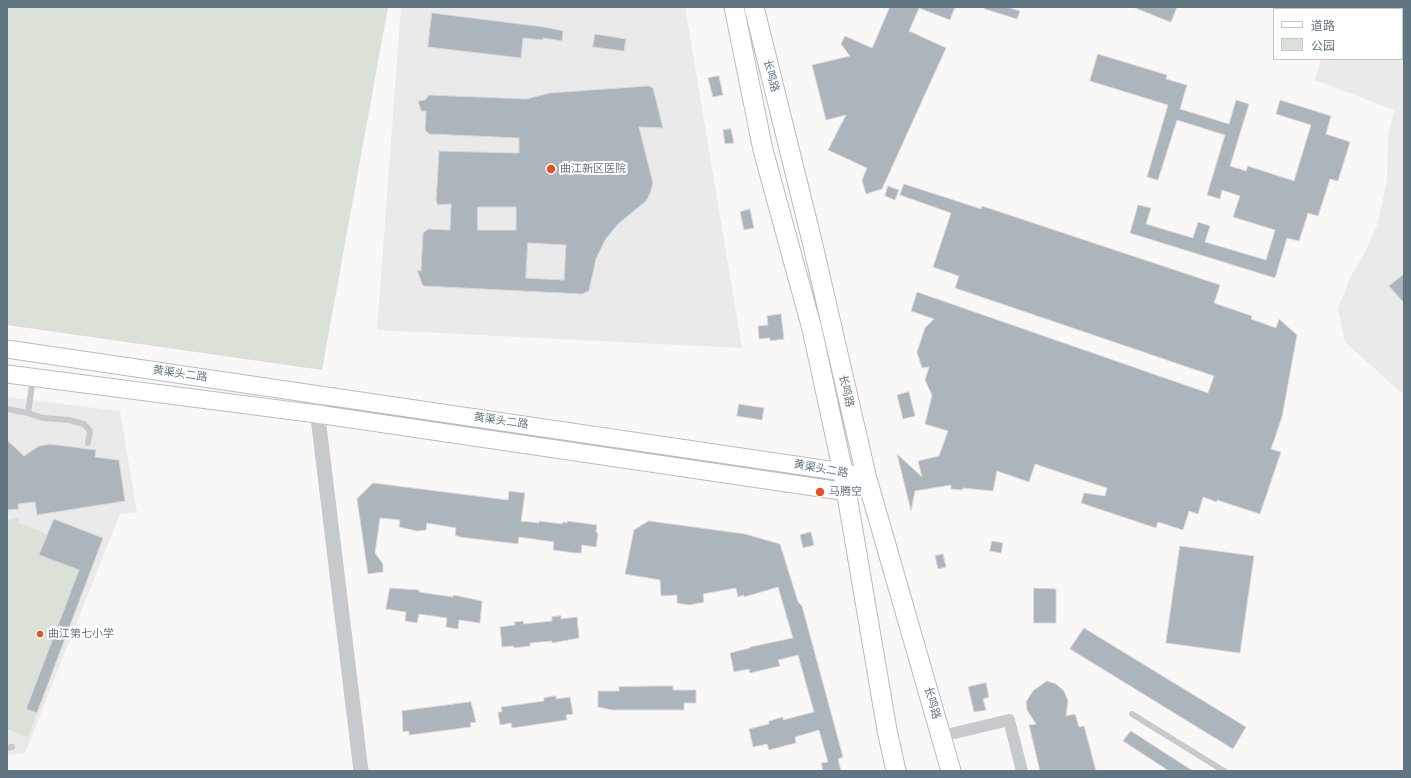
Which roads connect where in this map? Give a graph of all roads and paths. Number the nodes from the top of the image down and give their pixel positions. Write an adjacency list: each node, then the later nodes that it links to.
1 (734, 7): 11 (main road, 长鸣路)
2 (754, 7): 12 (main road, 长鸣路)
3 (7, 349): 6 (main road, 黄渠头二路)
4 (7, 374): 5 (main road, 黄渠头二路)
5 (33, 378): 8 (lane); 9 (main road, 黄渠头二路)
6 (315, 393): 9 (street); 11 (main road, 黄渠头二路)
7 (7, 410): 8 (lane)
8 (28, 413): 10 (lane)
9 (317, 414): 13 (main road, 黄渠头二路); 16 (street)
10 (88, 443)
11 (843, 472): 12 (main road, 黄渠头二路); 13 (main road, 长鸣路)
12 (867, 479): 13 (main road, 黄渠头二路); 15 (main road, 长鸣路)
13 (848, 492): 17 (main road, 长鸣路)
14 (1132, 714): 20 (lane)
15 (942, 736): 18 (main road, 长鸣路); 19 (street)
16 (361, 771)
17 (896, 771)
18 (951, 771)
19 (1022, 771)
20 (1224, 771)

